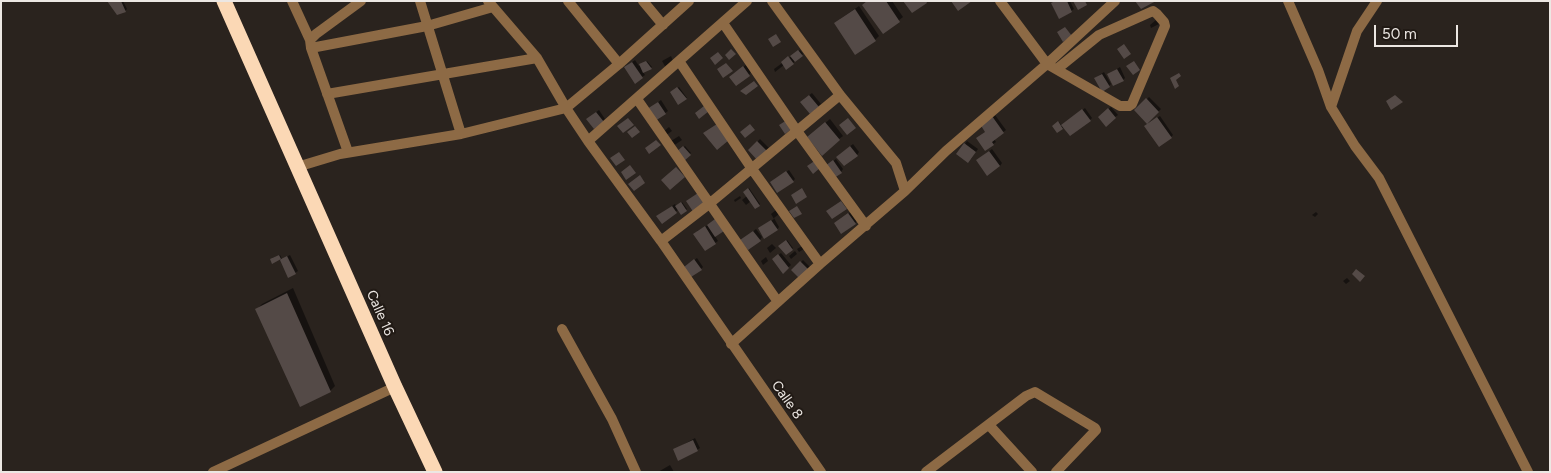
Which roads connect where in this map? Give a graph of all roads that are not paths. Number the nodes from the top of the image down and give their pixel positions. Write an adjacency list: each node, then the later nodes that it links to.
1 (224, 1): 34 (highway, Calle 16)
2 (292, 1): 18 (street)
3 (361, 1): 18 (street)
4 (420, 1): 17 (street)
5 (568, 1): 21 (street)
6 (643, 1): 16 (street)
7 (689, 1): 16 (street)
8 (748, 1): 15 (street)
9 (772, 1): 26 (street)
10 (1000, 1): 22 (street)
11 (1115, 1): 22 (street)
12 (1288, 1): 28 (street)
13 (1377, 1): 28 (street)
14 (491, 4): 17 (street); 19 (street, Calle 8)
15 (722, 23): 20 (street); 30 (street)
16 (662, 25): 21 (street)
17 (427, 26): 18 (street); 24 (street)
18 (311, 44): 25 (street)
19 (537, 58): 24 (street); 29 (street, Calle 8)
20 (679, 61): 27 (street); 35 (street)
21 (619, 64): 29 (street)
22 (1047, 64): 23 (street); 36 (street)
23 (1056, 69): 23 (street)
24 (442, 73): 25 (street); 31 (street)
25 (327, 94): 33 (street)
26 (840, 95): 30 (street); 36 (street)
27 (637, 99): 32 (street); 37 (street)
28 (1331, 107): 53 (street)
29 (566, 108): 31 (street); 32 (street, Calle 8)
30 (797, 131): 35 (street); 38 (street)
31 (461, 134): 33 (street)
32 (588, 141): 39 (street, Calle 8)
33 (344, 153): 34 (street)
34 (297, 167): 44 (highway, Calle 16)
35 (752, 169): 37 (street); 40 (street)
36 (906, 192): 38 (street)
37 (709, 204): 39 (street); 41 (street)
38 (866, 226): 40 (street)
39 (661, 241): 43 (street, Calle 8)
40 (820, 264): 41 (street)
41 (778, 302): 43 (street)
42 (562, 329): 48 (street)
43 (732, 344): 49 (street, Calle 8)
44 (396, 387): 46 (street); 47 (highway, Calle 16)
45 (988, 424): 50 (street); 51 (street); 52 (street)
46 (213, 472)
47 (435, 472)
48 (636, 472)
49 (821, 472)
50 (926, 472)
51 (1032, 472)
52 (1056, 472)
53 (1528, 472)

